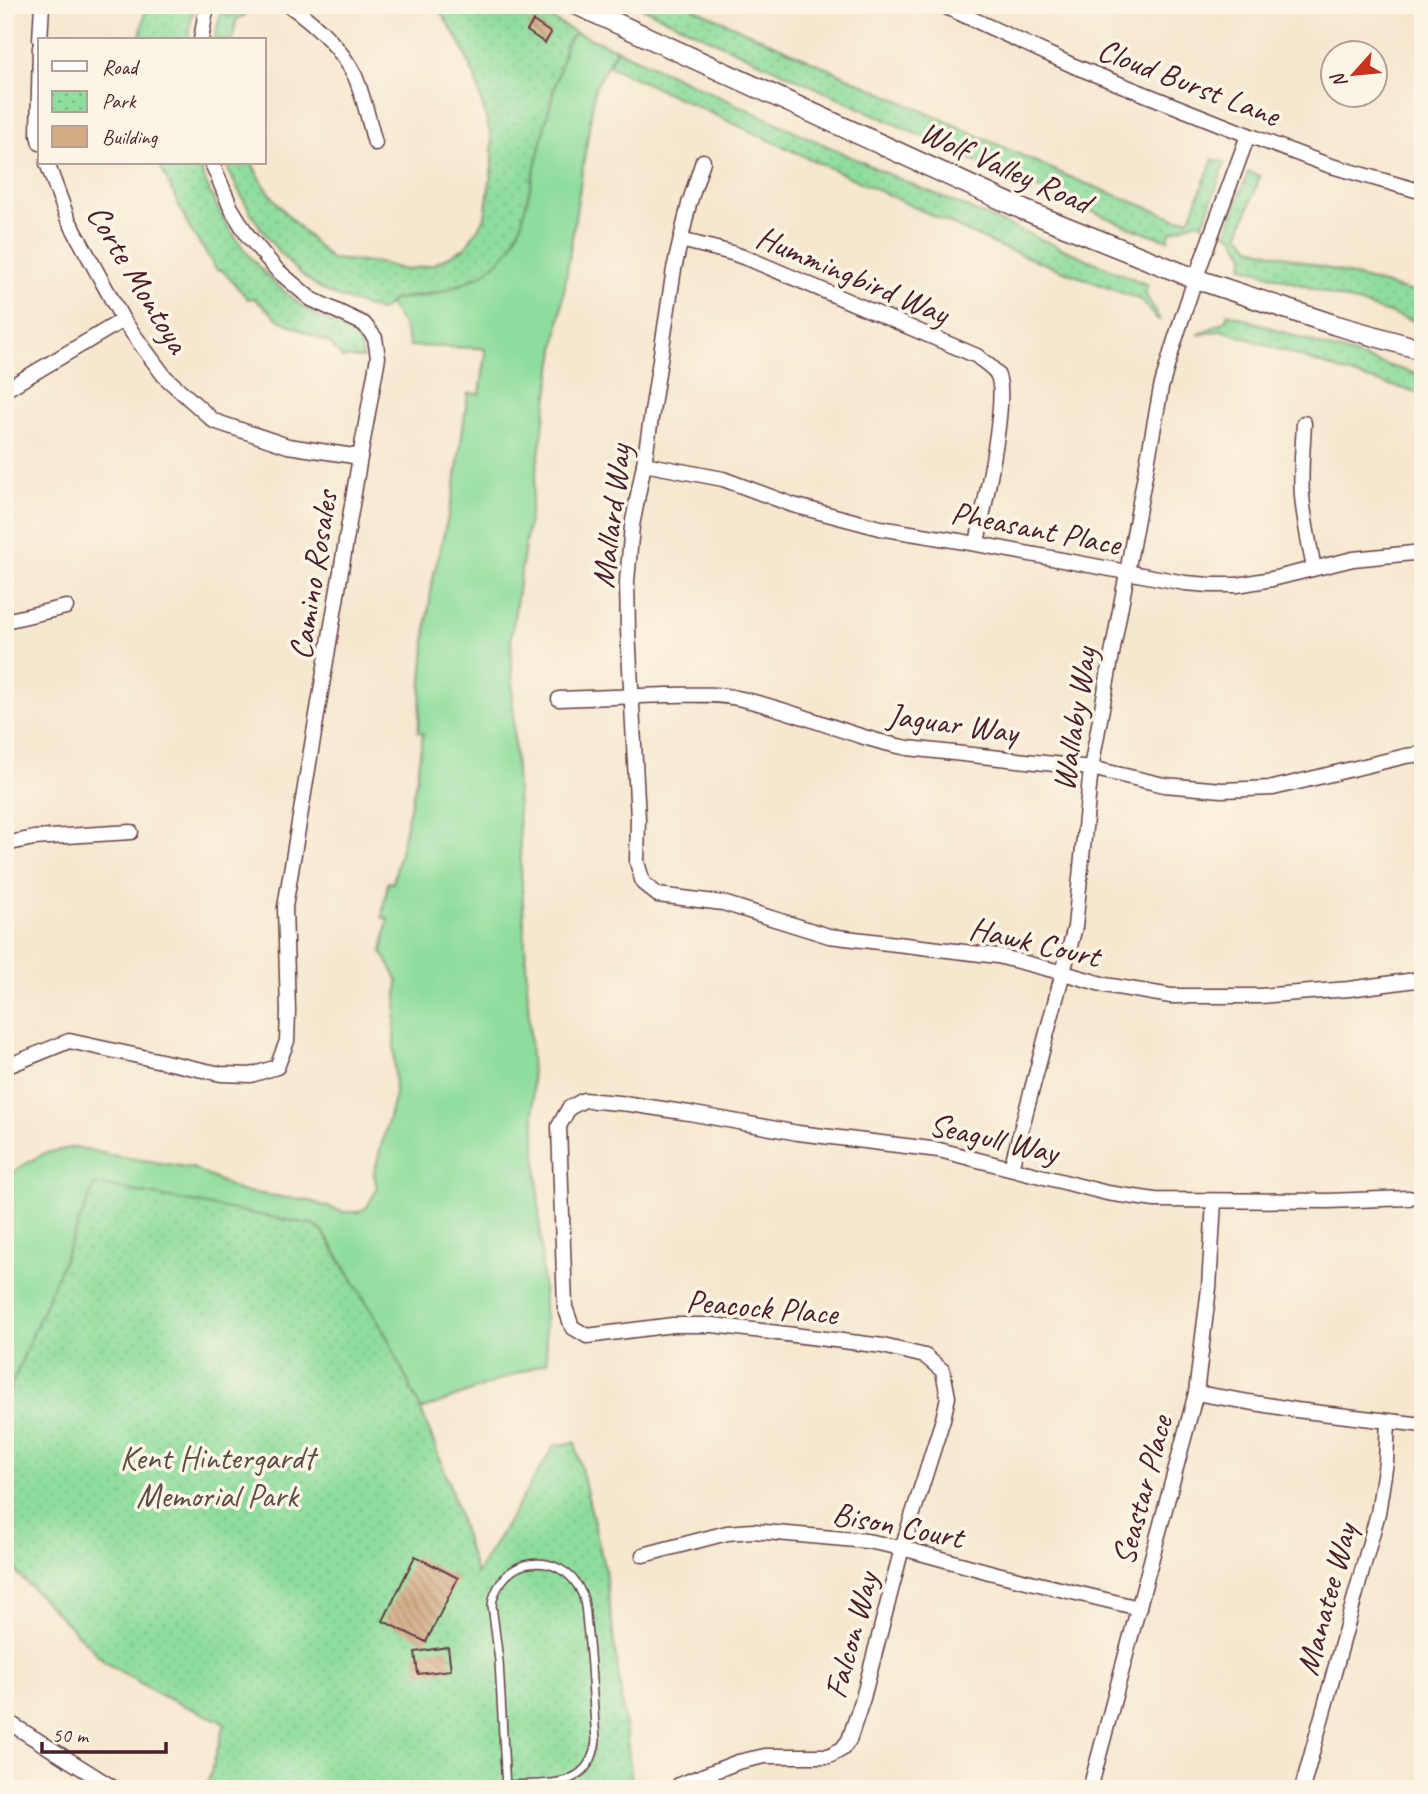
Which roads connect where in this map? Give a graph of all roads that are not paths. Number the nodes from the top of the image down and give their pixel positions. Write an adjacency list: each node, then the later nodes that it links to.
1 (42, 5): 6 (street)
2 (208, 5): 7 (street)
3 (289, 5): 9 (street)
4 (577, 5): 15 (main road, Wolf Valley Road)
5 (942, 5): 8 (street, Cloud Burst Lane)
6 (40, 38)
7 (201, 38)
8 (1248, 135): 13 (street, Cloud Burst Lane); 15 (street, Wallaby Way)
9 (375, 144)
10 (703, 161): 14 (street, Mallard Way)
11 (47, 164): 16 (street, Corte Montoya)
12 (212, 164): 20 (street, Camino Rosales)
13 (1423, 192)
14 (681, 240): 21 (street, Mallard Way); 22 (street, Hummingbird Way)
15 (1196, 279): 17 (main road, Wolf Valley Road); 25 (street, Wallaby Way)
16 (123, 320): 18 (street); 20 (street, Corte Montoya)
17 (1423, 350)
18 (5, 390)
19 (1304, 423): 24 (street)
20 (360, 457): 37 (street, Camino Rosales)
21 (644, 464): 22 (street, Pheasant Place); 28 (street, Mallard Way)
22 (977, 544): 25 (street, Pheasant Place)
23 (1423, 552): 24 (street, Pheasant Place)
24 (1314, 568): 25 (street, Pheasant Place)
25 (1127, 572): 31 (street, Wallaby Way)
26 (66, 607): 27 (street)
27 (5, 621)
28 (632, 696): 29 (street, Jaguar Way); 31 (street, Jaguar Way); 34 (street, Mallard Way)
29 (559, 699)
30 (1423, 754): 31 (street, Jaguar Way)
31 (1091, 768): 35 (street, Wallaby Way)
32 (131, 832): 33 (street)
33 (5, 844)
34 (643, 883): 35 (street, Hawk Court)
35 (1064, 973): 36 (street, Hawk Court); 38 (street, Wallaby Way)
36 (1423, 979)
37 (5, 1067)
38 (1011, 1168): 40 (street, Seagull Way); 41 (street, Seagull Way)
39 (1409, 1198): 40 (street, Seagull Way)
40 (1214, 1201): 43 (street, Seastar Place)
41 (572, 1327): 42 (street, Peacock Place)
42 (943, 1371): 46 (street, Falcon Way)
43 (1196, 1393): 44 (street); 48 (street, Seastar Place)
44 (1388, 1422): 45 (street); 54 (street, Manatee Way)
45 (1423, 1425)
46 (902, 1548): 47 (street, Bison Court); 48 (street, Bison Court); 50 (street, Falcon Way)
47 (643, 1555)
48 (1139, 1608): 53 (street, Seastar Place)
49 (5, 1720): 52 (street)
50 (679, 1785)
51 (506, 1787): 51 (lane)
52 (115, 1789)
53 (1090, 1789)
54 (1302, 1789)

